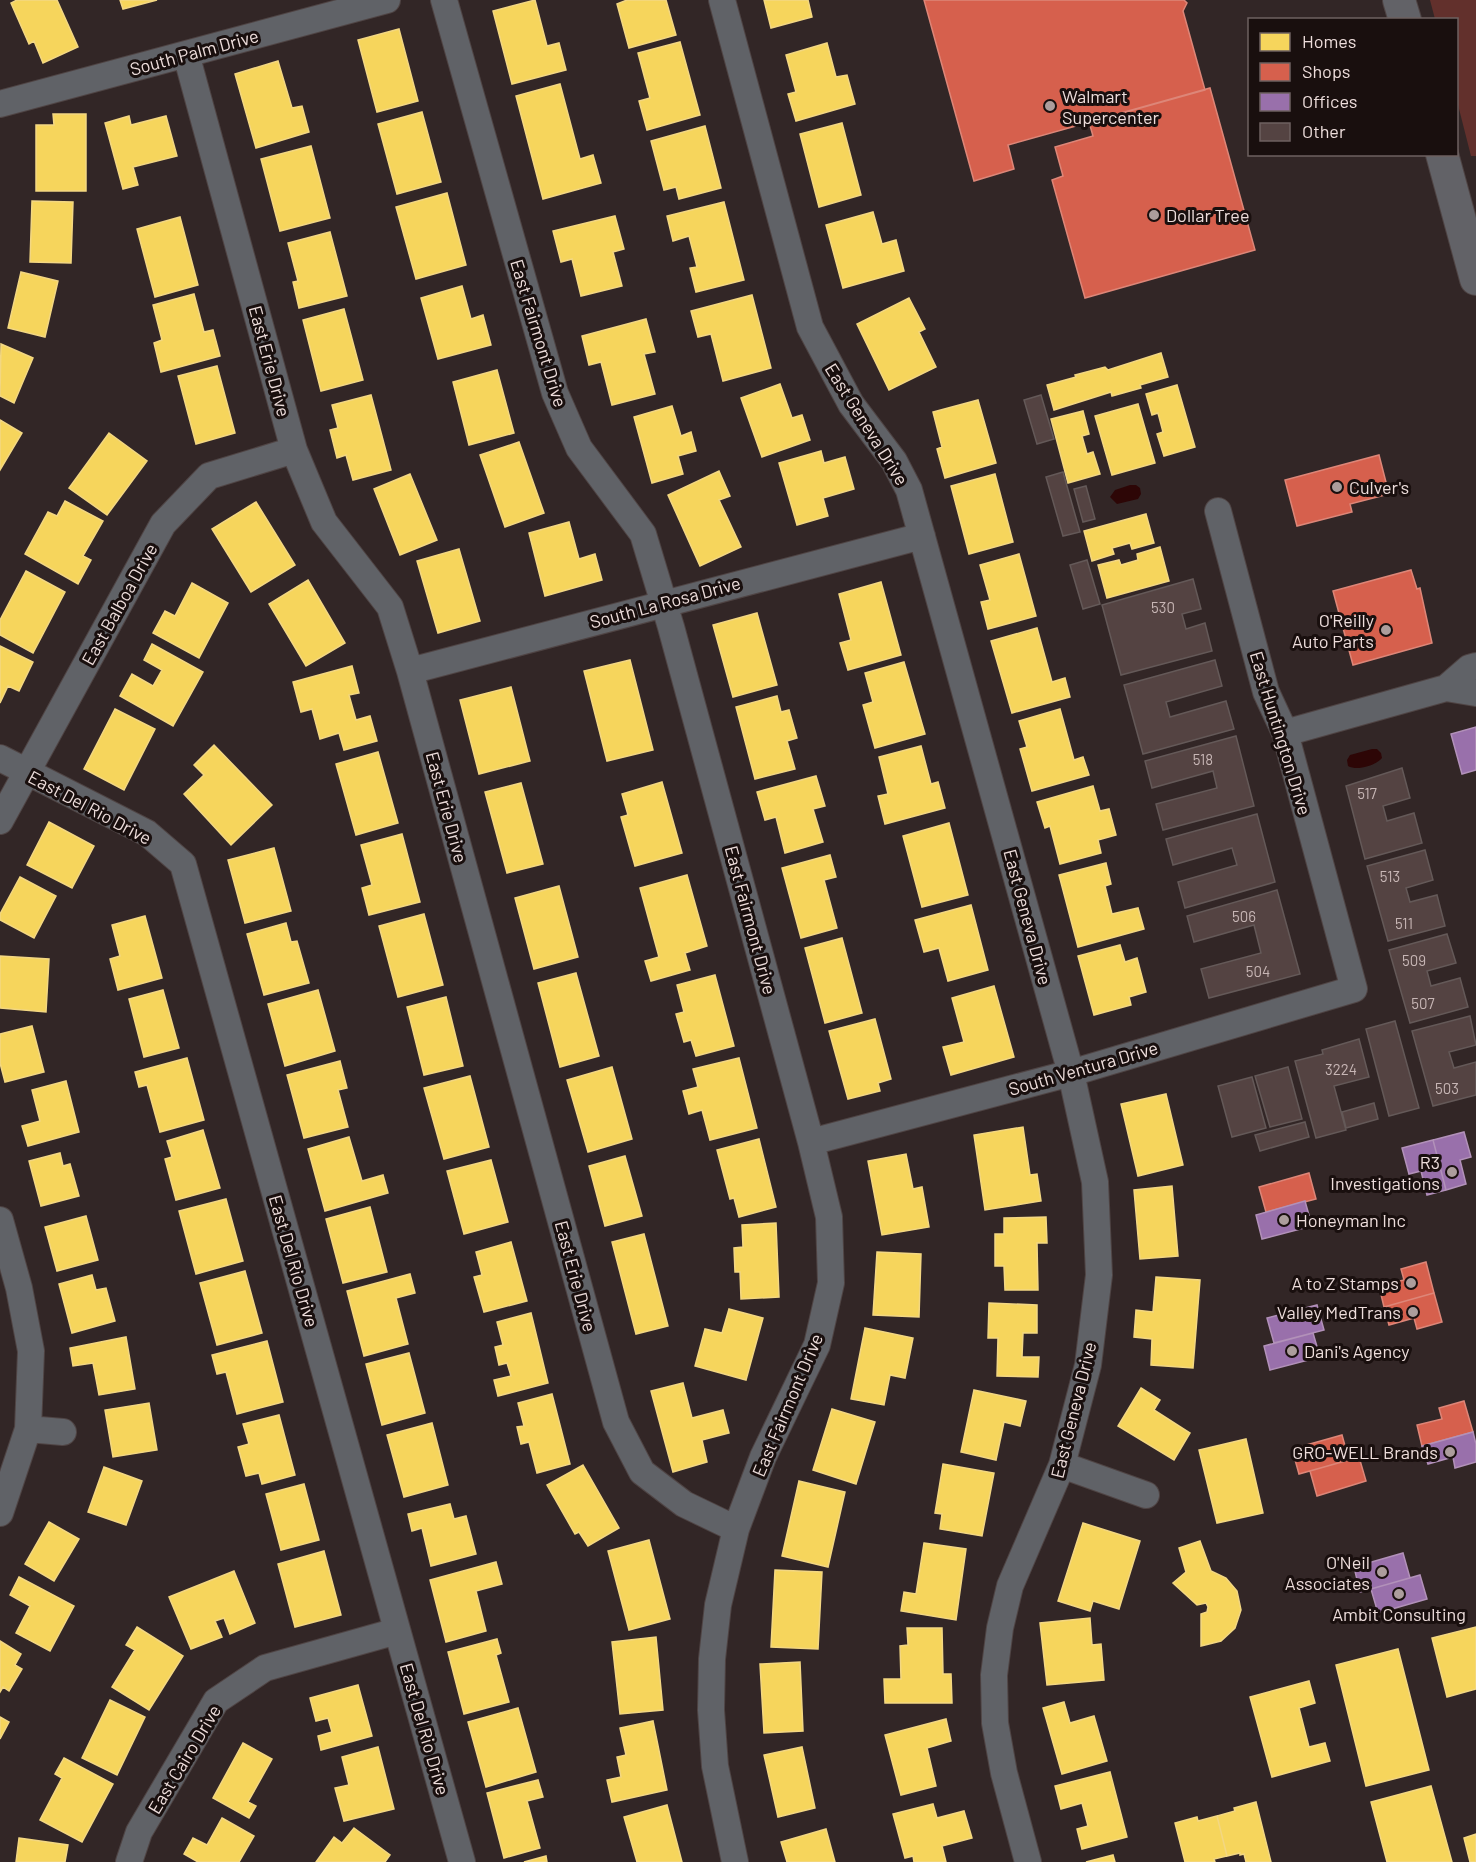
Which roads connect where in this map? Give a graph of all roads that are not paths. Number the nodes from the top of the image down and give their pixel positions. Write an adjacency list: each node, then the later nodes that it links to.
1 (387, 0): 6 (street, South Palm Drive)
2 (444, 0): 13 (street, East Fairmont Drive)
3 (722, 0): 12 (street, East Geneva Drive)
4 (1399, 0): 5 (main road)
5 (1404, 18)
6 (186, 54): 7 (street, South Palm Drive); 10 (street, East Erie Drive)
7 (0, 104)
8 (1443, 156): 9 (main road)
9 (1476, 279)
10 (294, 450): 15 (street, East Erie Drive); 20 (street, East Balboa Drive)
11 (1218, 511): 18 (street, East Huntington Drive)
12 (922, 536): 13 (street, South La Rosa Drive); 23 (street, East Geneva Drive)
13 (664, 602): 15 (street, South La Rosa Drive); 24 (street, East Fairmont Drive)
14 (1476, 666): 16 (street)
15 (410, 671): 31 (street, East Erie Drive)
16 (1446, 688): 17 (street); 18 (street)
17 (1476, 693)
18 (1286, 733): 22 (street, East Huntington Drive)
19 (0, 758): 20 (street, East Del Rio Drive)
20 (26, 773): 21 (street, East Balboa Drive); 32 (street, East Del Rio Drive)
21 (0, 821)
22 (1354, 989): 23 (street, South Ventura Drive)
23 (1071, 1073): 24 (street, South Ventura Drive); 28 (street, East Geneva Drive)
24 (811, 1142): 31 (street, East Fairmont Drive)
25 (0, 1220): 26 (street)
26 (28, 1429): 27 (street); 30 (street)
27 (63, 1432)
28 (1062, 1465): 29 (street); 36 (street, East Geneva Drive)
29 (1146, 1495)
30 (0, 1513)
31 (736, 1529): 35 (street, East Fairmont Drive)
32 (397, 1631): 33 (street, East Cairo Drive); 34 (street, East Del Rio Drive)
33 (129, 1862)
34 (462, 1862)
35 (735, 1862)
36 (1028, 1862)

